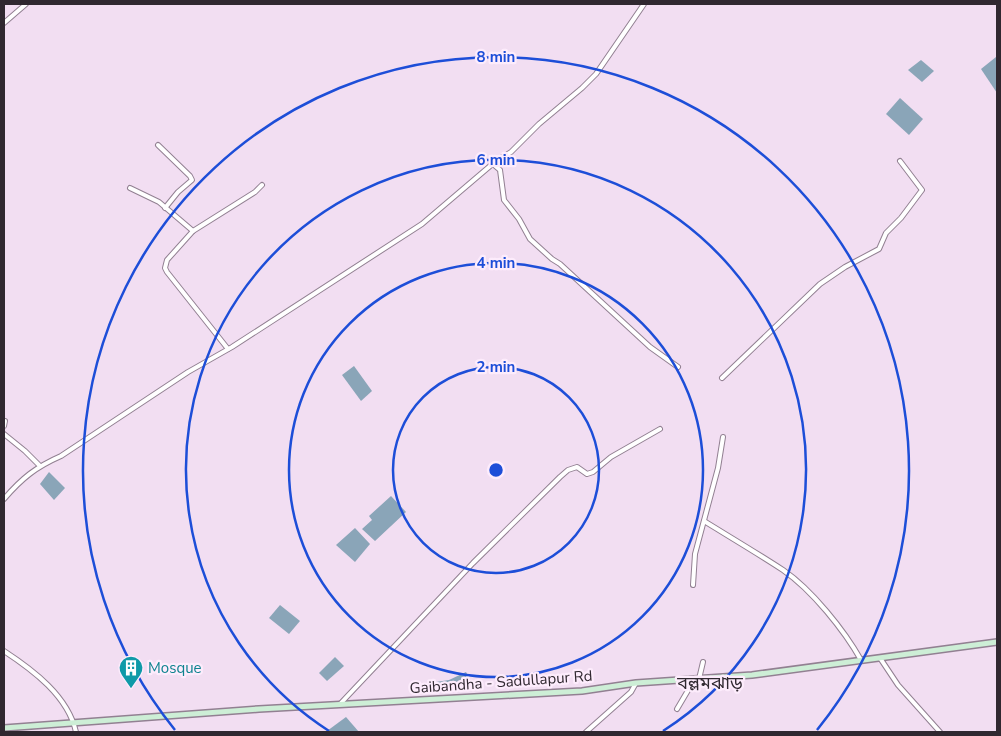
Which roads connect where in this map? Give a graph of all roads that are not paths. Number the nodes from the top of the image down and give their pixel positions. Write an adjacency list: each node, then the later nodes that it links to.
1 (26, 4): 3 (street)
2 (644, 4): 6 (street)
3 (4, 23)
4 (158, 145): 9 (street)
5 (900, 161): 13 (street)
6 (493, 164): 11 (street); 12 (street)
7 (262, 185): 10 (street)
8 (130, 188): 9 (street)
9 (165, 208): 10 (street)
10 (193, 231): 11 (street)
11 (228, 349): 19 (street)
12 (678, 367)
13 (722, 378)
14 (5, 421): 15 (street)
15 (4, 426)
16 (660, 429): 31 (street)
17 (4, 434): 19 (street)
18 (723, 437): 21 (street)
19 (40, 466): 20 (street)
20 (4, 499)
21 (704, 521): 22 (street); 26 (street)
22 (693, 585)
23 (997, 642): 25 (main road, Gaibandha - Sadullapur Rd)
24 (4, 651): 33 (street)
25 (880, 658): 26 (main road, Gaibandha - Sadullapur Rd); 37 (street)
26 (861, 660): 29 (main road, Gaibandha - Sadullapur Rd)
27 (703, 662): 29 (street)
28 (692, 679): 29 (main road, Gaibandha - Sadullapur Rd); 30 (main road, Gaibandha - Sadullapur Rd); 32 (street)
29 (699, 679)
30 (636, 683): 31 (main road, Gaibandha - Sadullapur Rd); 36 (street)
31 (340, 704): 33 (main road, Gaibandha - Sadullapur Rd)
32 (676, 709)
33 (74, 722): 34 (main road, Gaibandha - Sadullapur Rd); 35 (street)
34 (4, 728)
35 (76, 732)
36 (586, 732)
37 (940, 732)

